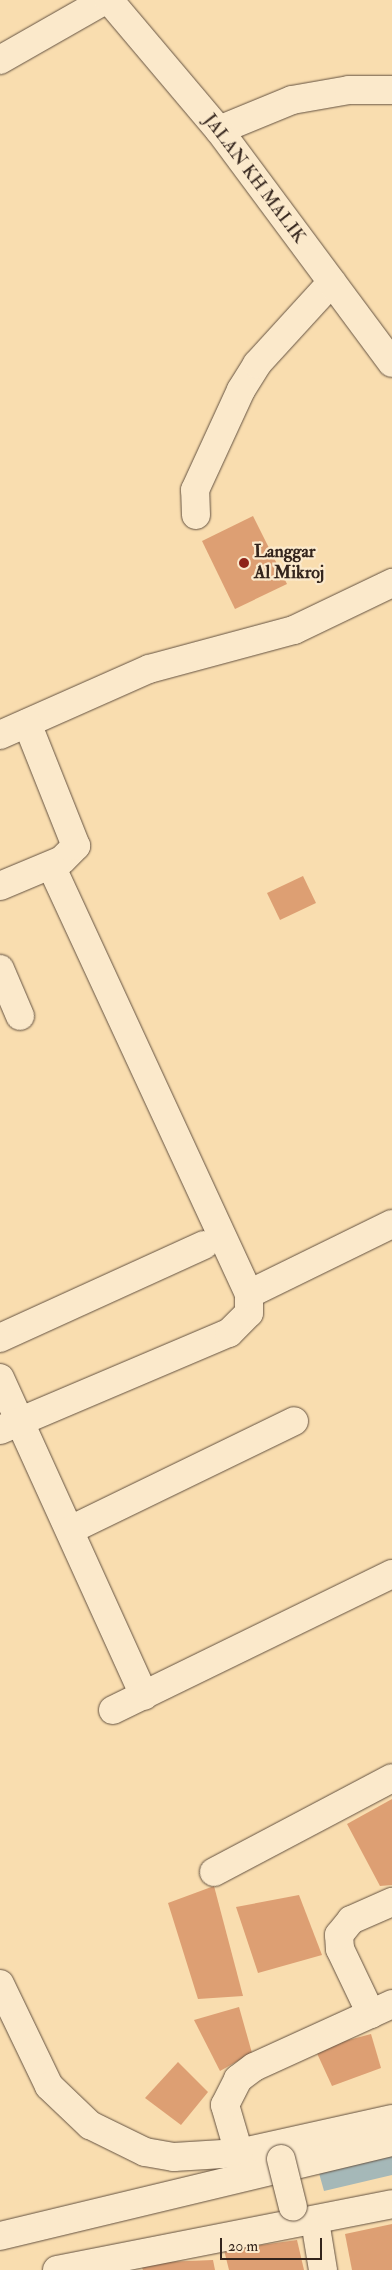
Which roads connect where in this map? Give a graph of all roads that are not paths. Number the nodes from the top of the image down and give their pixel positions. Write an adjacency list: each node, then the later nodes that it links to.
1 (105, 0): 3 (street)
2 (109, 0): 5 (street, JALAN KH MALIK)
3 (0, 60)
4 (392, 90): 5 (street)
5 (219, 130): 6 (street, JALAN KH MALIK)
6 (332, 282): 7 (street, JALAN KH MALIK); 8 (street)
7 (392, 363)
8 (196, 515)
9 (392, 583): 10 (street)
10 (27, 723): 11 (street); 12 (street)
11 (0, 735)
12 (51, 865): 13 (street); 18 (street)
13 (0, 886)
14 (0, 969): 15 (street)
15 (20, 1016)
16 (392, 1224): 18 (street)
17 (204, 1245): 19 (street)
18 (249, 1294): 22 (street)
19 (0, 1338)
20 (0, 1378): 22 (street)
21 (294, 1421): 23 (street)
22 (10, 1426): 23 (street)
23 (70, 1530): 25 (street)
24 (392, 1574): 25 (street)
25 (144, 1696): 26 (street)
26 (113, 1710)
27 (392, 1778): 28 (street)
28 (214, 1872)
29 (392, 1902): 31 (street)
30 (0, 1984): 35 (street)
31 (382, 2009): 35 (street)
32 (392, 2119): 34 (street)
33 (392, 2142): 38 (street)
34 (279, 2151): 35 (street); 37 (street, bridge)
35 (239, 2153)
36 (392, 2204): 37 (street)
37 (302, 2218): 39 (street); 40 (street)
38 (0, 2236)
39 (57, 2270)
40 (323, 2270)

